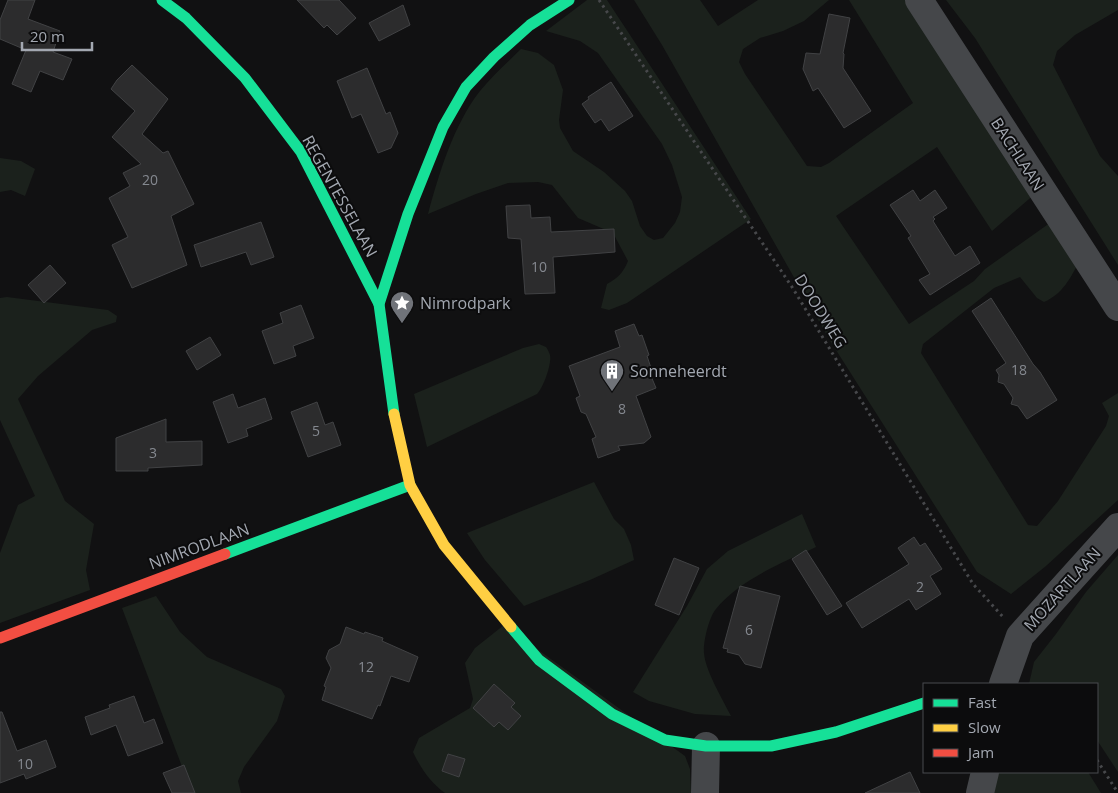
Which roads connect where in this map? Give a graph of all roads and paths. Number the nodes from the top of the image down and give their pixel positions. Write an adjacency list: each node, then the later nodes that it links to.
1 (162, 0): 5 (street, REGENTESSELAAN)
2 (569, 0): 5 (street)
3 (599, 0): 9 (path, DOODWEG)
4 (919, 0): 6 (street, BACHLAAN)
5 (379, 304): 7 (street)
6 (1118, 307)
7 (410, 485): 10 (street, NIMRODLAAN); 13 (street)
8 (1118, 527): 9 (street, MOZARTLAAN)
9 (1020, 636): 11 (street, MOZARTLAAN)
10 (0, 638)
11 (1003, 683)
12 (923, 703): 13 (street)
13 (706, 746): 16 (street)
14 (1098, 762): 18 (path)
15 (985, 773): 17 (street)
16 (705, 793)
17 (980, 793)
18 (1118, 793)

